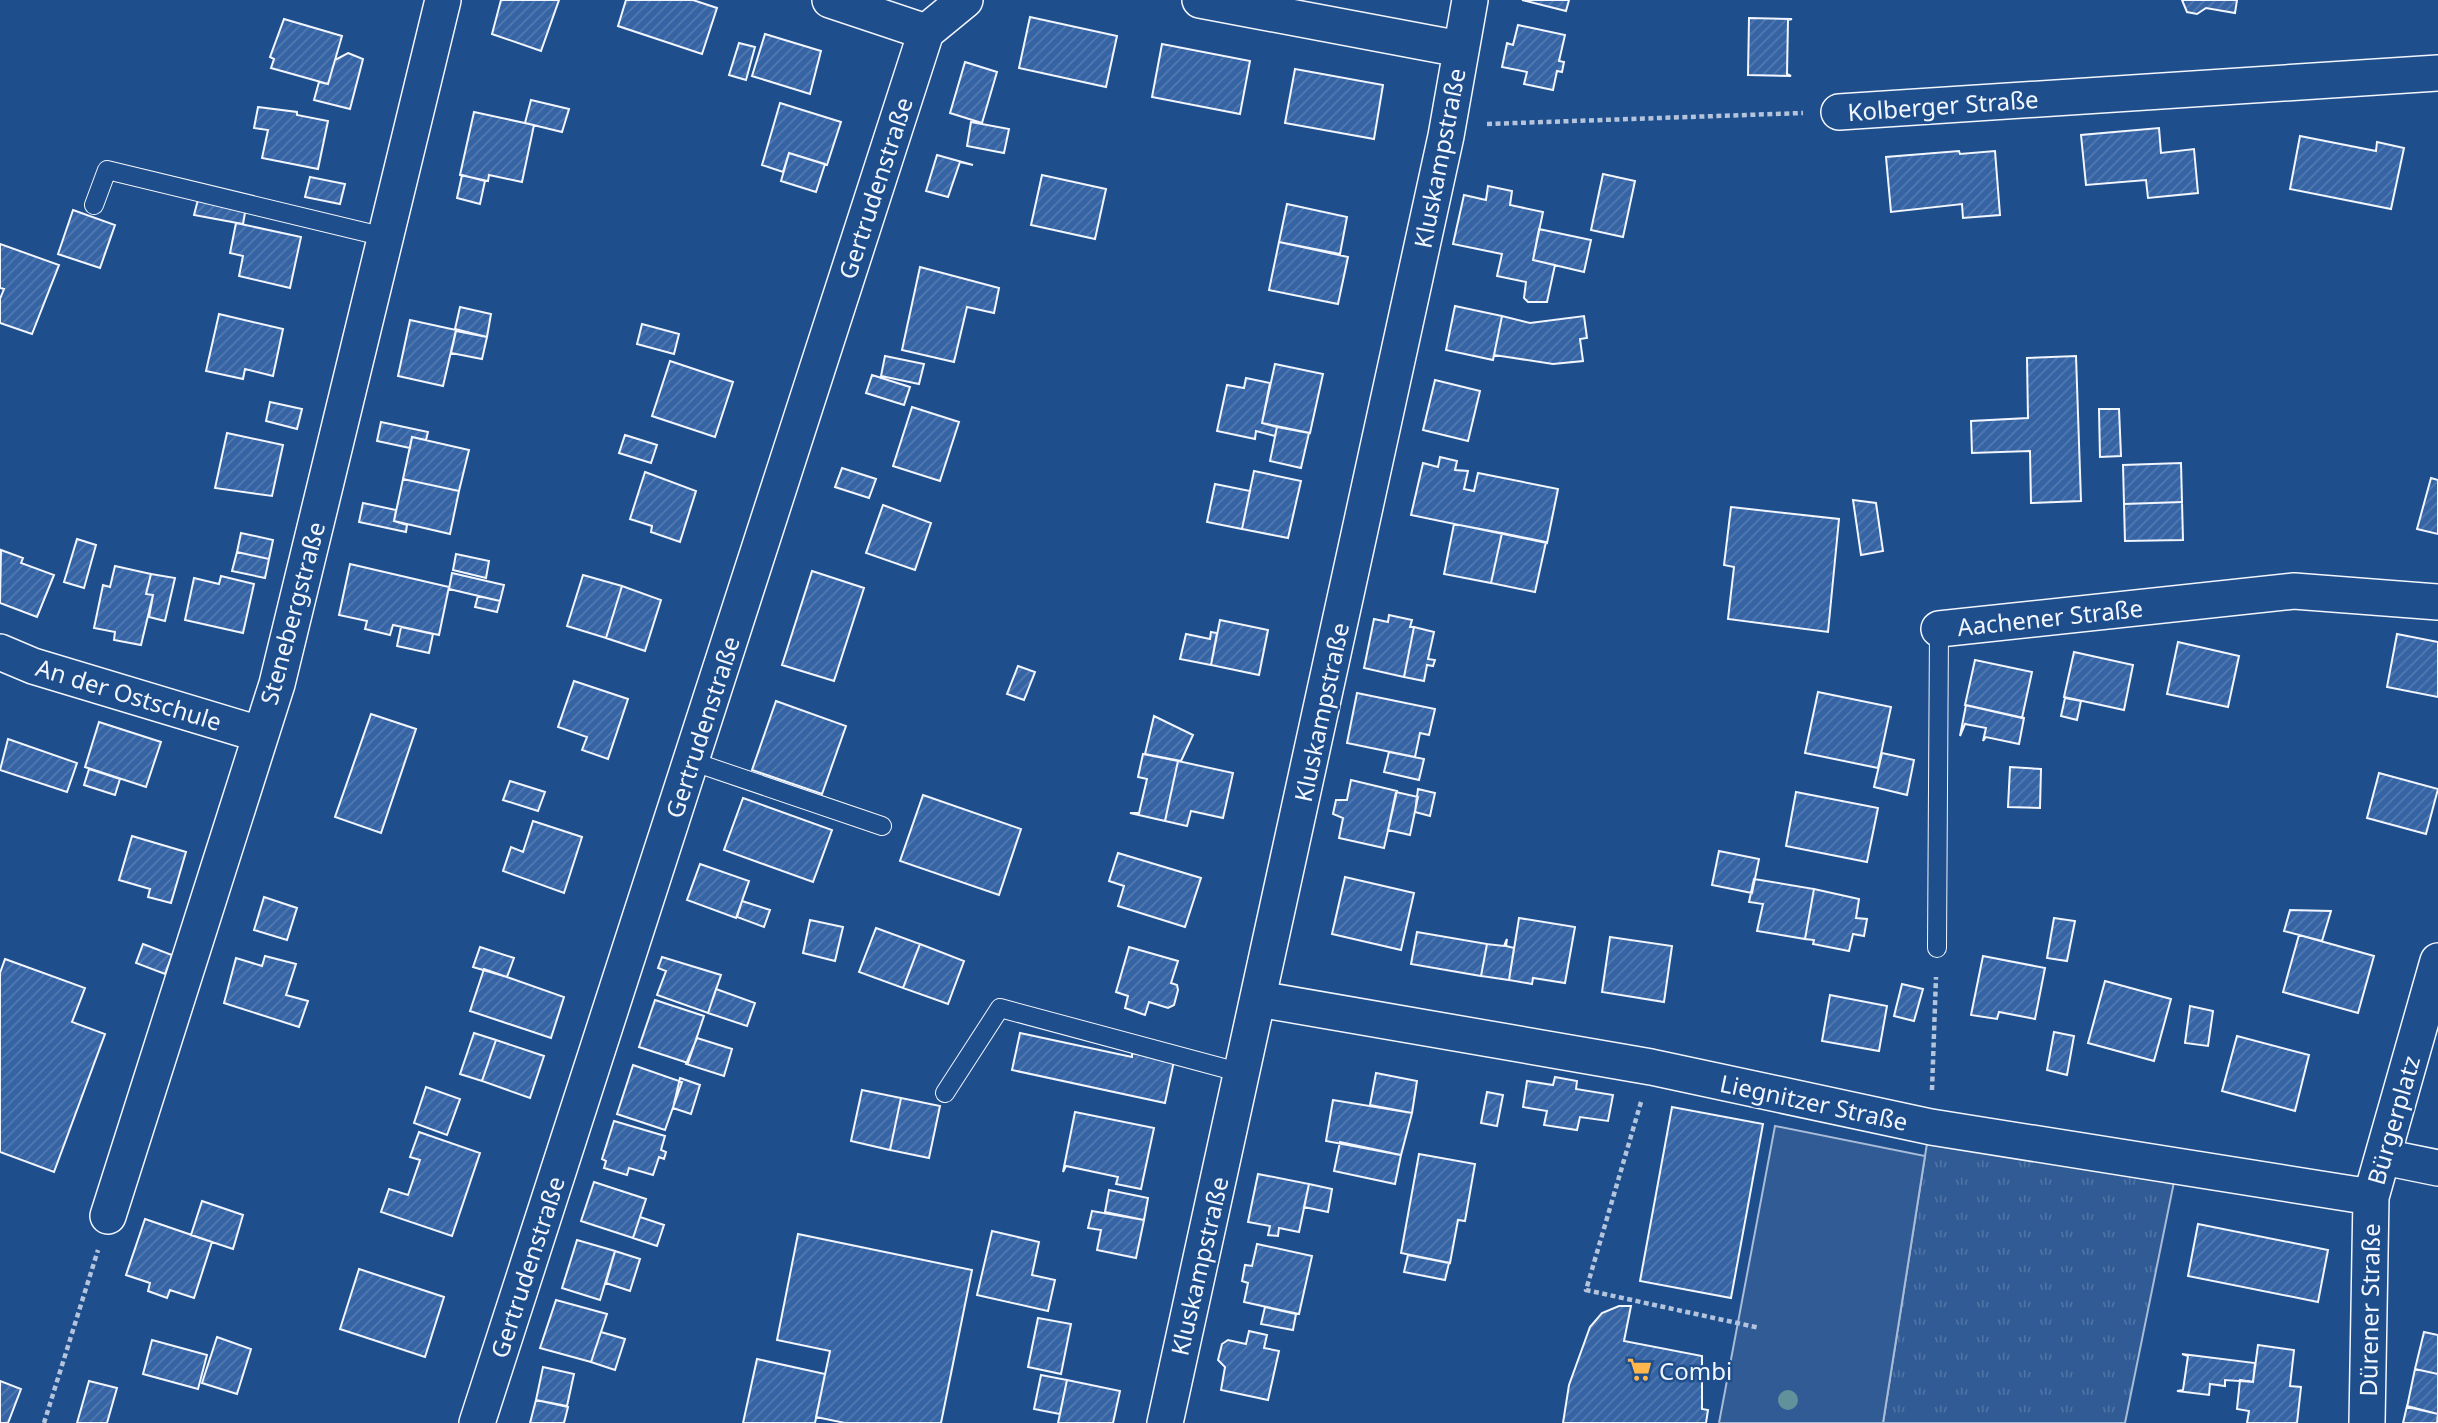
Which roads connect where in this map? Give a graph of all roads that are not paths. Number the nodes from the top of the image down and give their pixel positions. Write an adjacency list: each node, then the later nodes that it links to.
1 (443, 0): 12 (street, Stenebergstraße)
2 (830, 0): 6 (street)
3 (965, 0): 7 (street)
4 (1200, 0): 8 (street)
5 (1470, 0): 8 (street, Kluskampstraße)
6 (872, 7): 7 (street)
7 (926, 32): 17 (street, Gertrudenstraße)
8 (1460, 49): 21 (street, Kluskampstraße)
9 (2438, 74): 10 (street, Kolberger Straße)
10 (1839, 112)
11 (94, 205): 12 (lane)
12 (385, 237): 16 (street, Stenebergstraße)
13 (2438, 602): 14 (street, Aachener Straße)
14 (1939, 629): 19 (lane, Aachener Straße)
15 (0, 652): 16 (street, An der Ostschule)
16 (259, 734): 27 (street, Stenebergstraße)
17 (691, 761): 18 (lane); 28 (street, Gertrudenstraße)
18 (882, 826)
19 (1937, 948)
20 (2438, 961): 24 (street, Bürgerplatz)
21 (1259, 999): 22 (street, Kluskampstraße); 26 (street, Liegnitzer Straße)
22 (1242, 1073): 23 (lane); 29 (street, Kluskampstraße)
23 (945, 1093)
24 (2384, 1157): 25 (street); 26 (street, Bürgerplatz)
25 (2438, 1168)
26 (2371, 1197): 30 (street, Dürener Straße)
27 (108, 1216)
28 (477, 1423)
29 (1165, 1423)
30 (2367, 1423)

